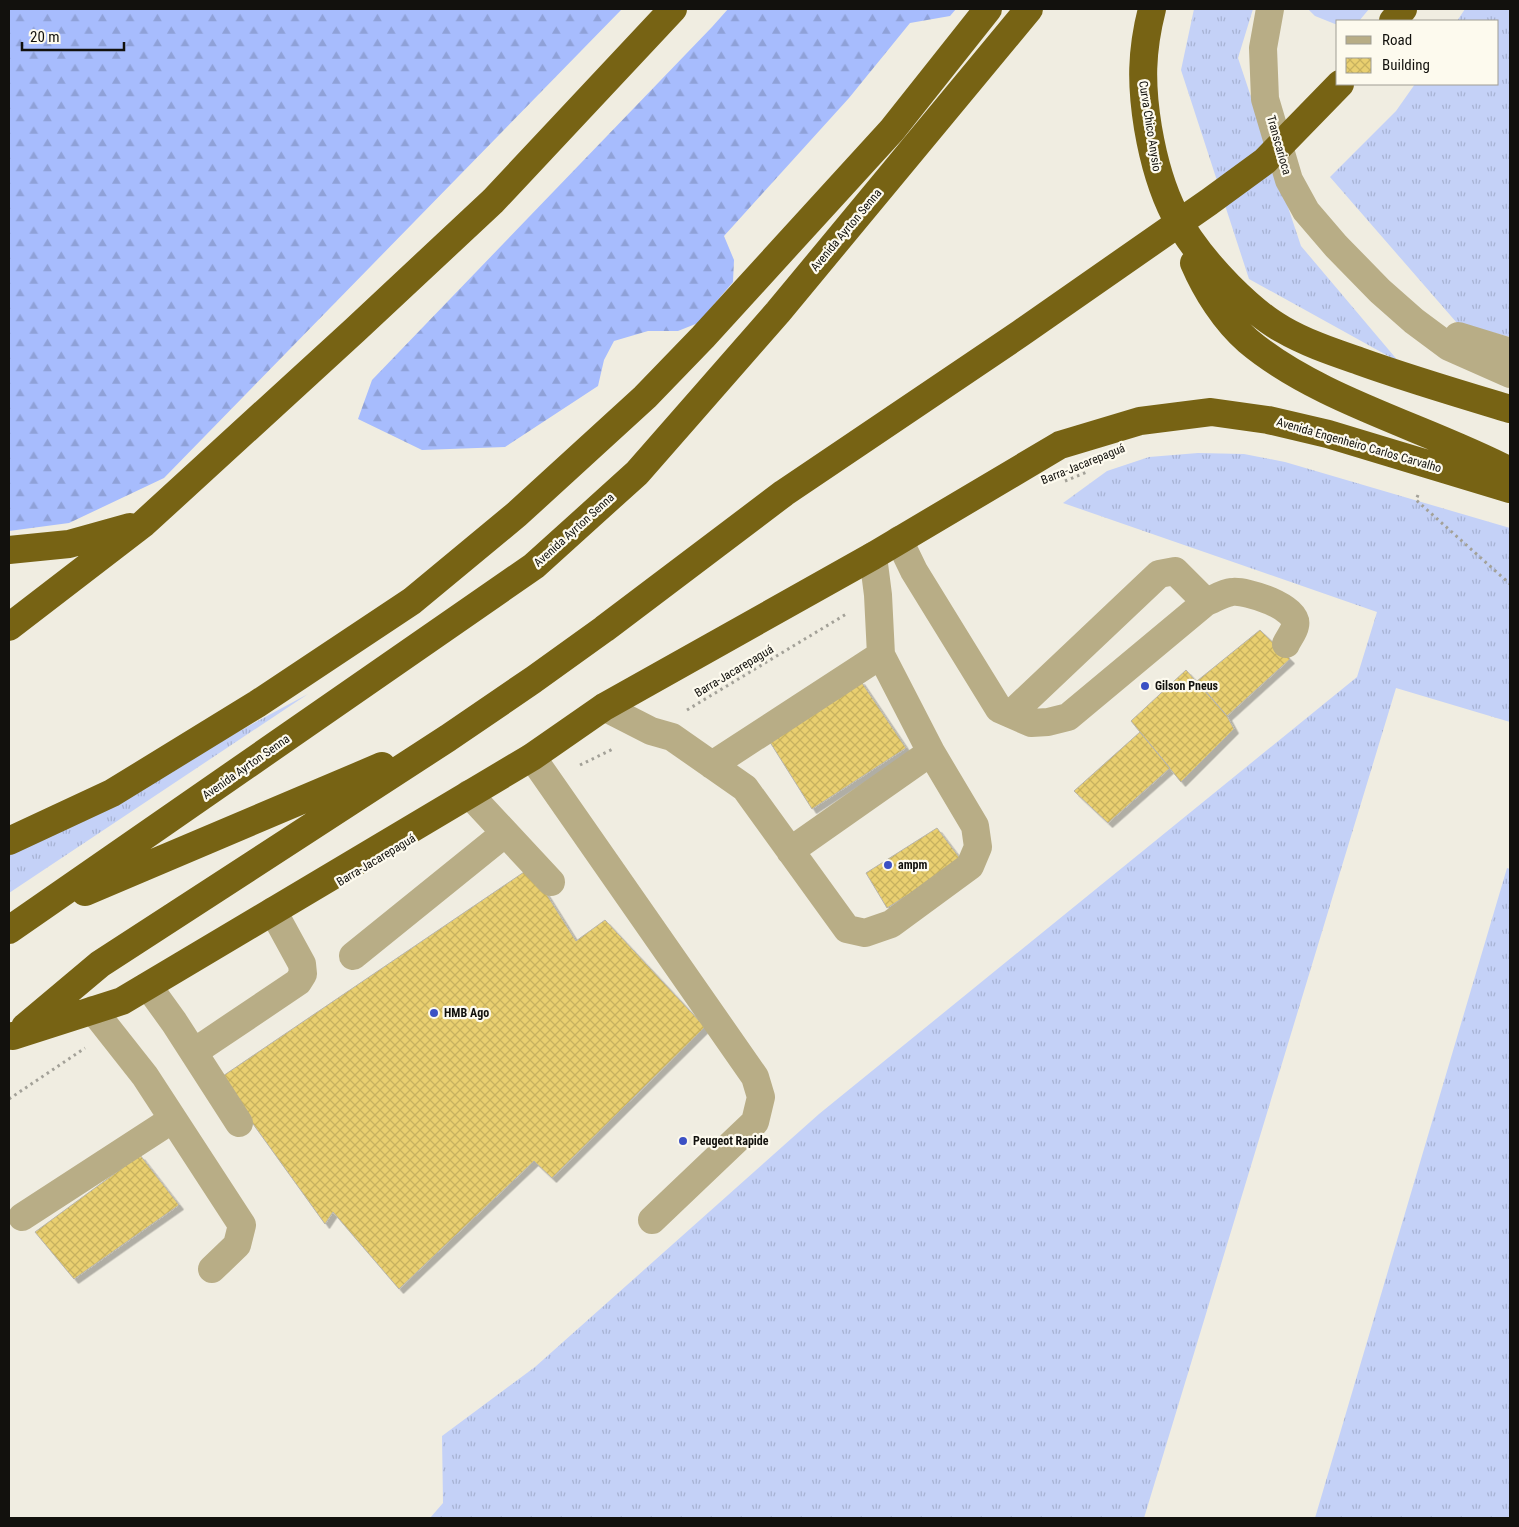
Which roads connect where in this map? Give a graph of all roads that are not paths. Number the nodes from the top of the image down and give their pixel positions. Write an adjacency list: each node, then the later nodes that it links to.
1 (988, 9): 32 (highway)
2 (1029, 9): 36 (highway, Avenida Ayrton Senna)
3 (1152, 9): 9 (highway, Curva Chico Anysio)
4 (1403, 9): 7 (highway)
5 (1269, 10): 10 (lane, Transcarioca)
6 (670, 12): 16 (highway)
7 (1394, 20)
8 (1339, 85): 26 (highway)
9 (1183, 231): 13 (highway, Curva Chico Anysio); 14 (highway)
10 (1414, 321): 11 (lane, Transcarioca); 12 (lane, Transcarioca)
11 (1510, 352)
12 (1510, 374)
13 (1510, 409)
14 (1510, 471)
15 (1510, 489): 17 (highway, Avenida Engenheiro Carlos Carvalho)
16 (144, 524): 18 (highway); 21 (highway)
17 (899, 540): 19 (highway); 25 (lane)
18 (9, 550)
19 (873, 556): 23 (lane); 24 (highway)
20 (1206, 602): 22 (lane); 25 (lane); 25 (lane)
21 (9, 627)
22 (1286, 644)
23 (881, 655): 27 (lane); 29 (lane)
24 (604, 707): 28 (highway); 29 (lane)
25 (1011, 714)
26 (448, 738): 36 (highway); 41 (highway)
27 (931, 752): 33 (lane); 33 (lane)
28 (532, 757): 30 (highway); 46 (lane)
29 (712, 765): 33 (lane)
30 (469, 794): 31 (lane); 35 (highway)
31 (504, 834): 34 (lane); 38 (lane)
32 (9, 841)
33 (790, 851)
34 (551, 882)
35 (273, 911): 39 (highway); 42 (lane)
36 (31, 915): 37 (highway, Avenida Ayrton Senna)
37 (9, 930)
38 (353, 956)
39 (148, 986): 40 (highway); 42 (lane)
40 (93, 1010): 41 (highway); 43 (lane)
41 (11, 1038)
42 (194, 1052): 44 (lane)
43 (173, 1118): 45 (lane); 47 (lane)
44 (239, 1123)
45 (22, 1217)
46 (652, 1220)
47 (212, 1269)

